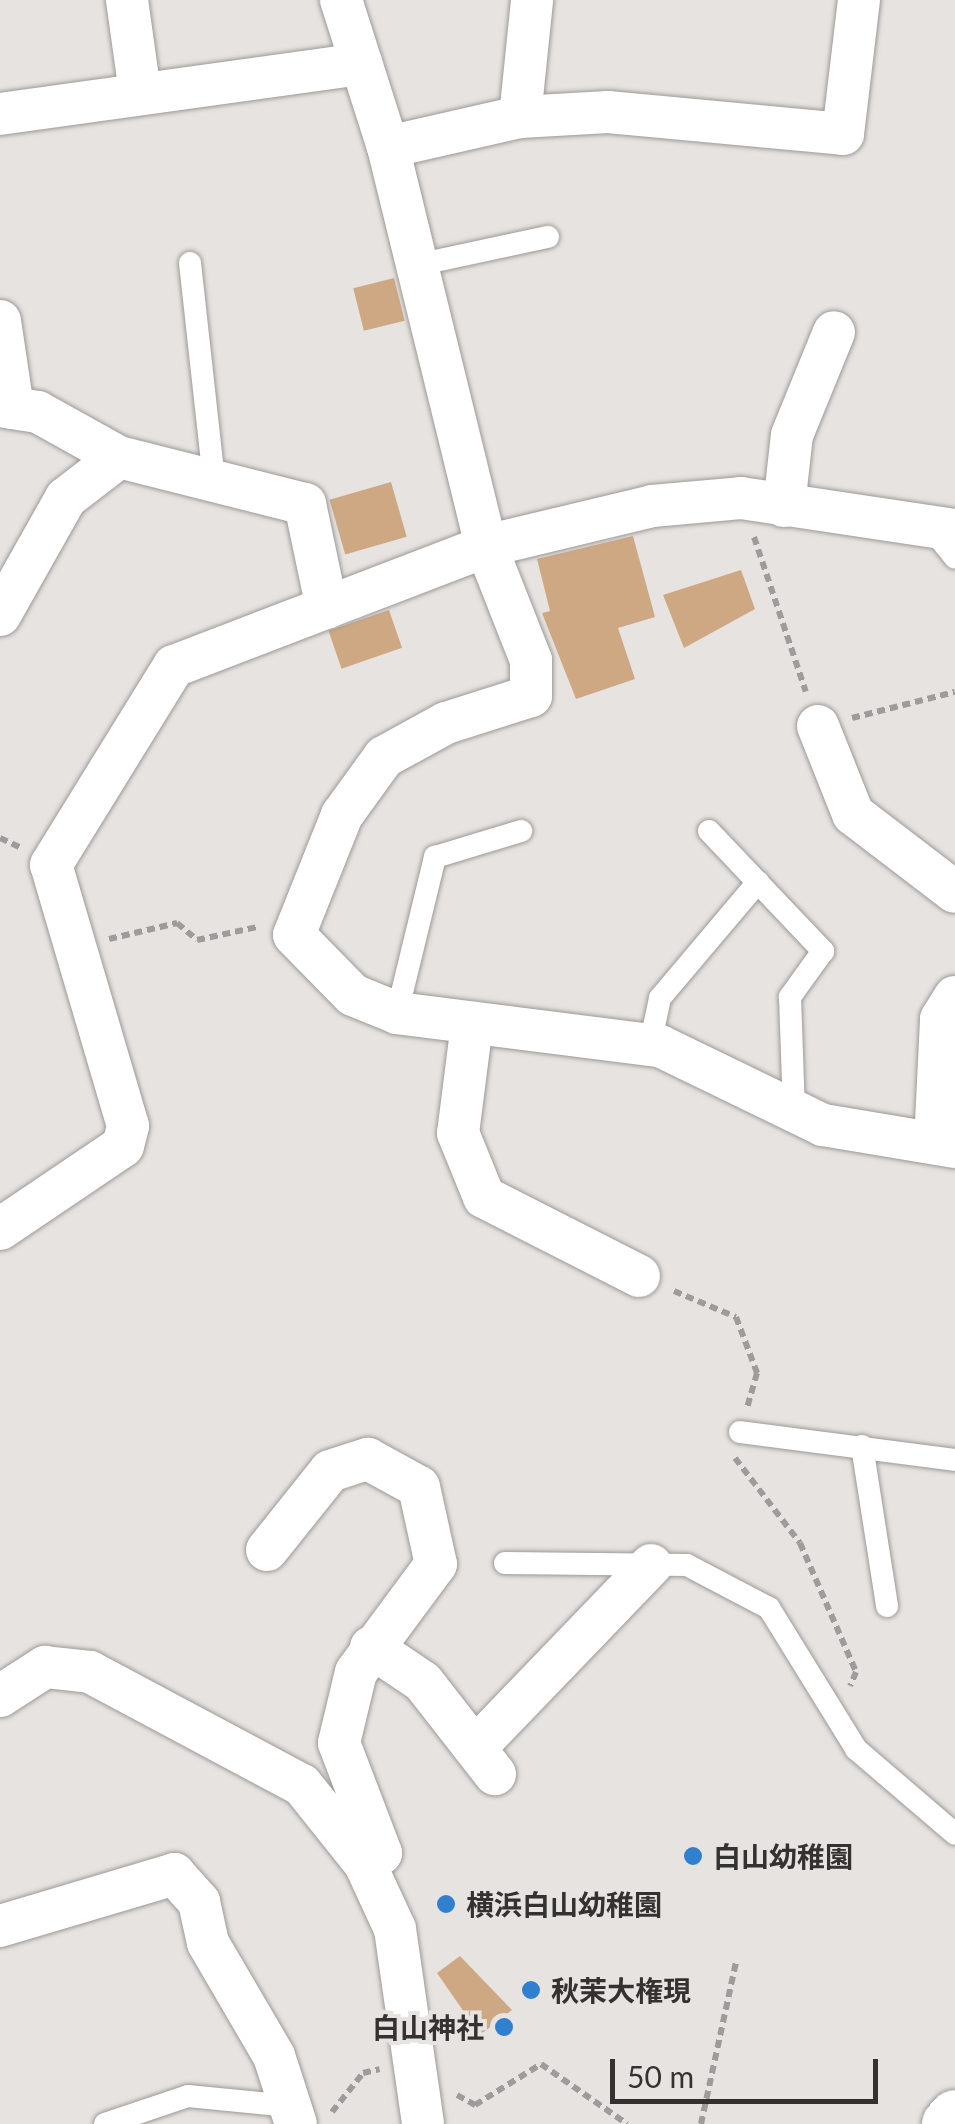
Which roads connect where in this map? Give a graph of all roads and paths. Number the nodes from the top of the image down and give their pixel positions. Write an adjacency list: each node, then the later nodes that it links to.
1 (127, 0): 6 (street)
2 (341, 0): 5 (street)
3 (532, 0): 8 (street)
4 (859, 0): 8 (street)
5 (362, 64): 6 (street); 9 (street)
6 (140, 93): 7 (street)
7 (0, 114)
8 (520, 117): 9 (street)
9 (388, 148): 12 (street)
10 (548, 237): 12 (lane)
11 (190, 262): 17 (lane)
12 (417, 265): 21 (street)
13 (0, 322): 15 (street)
14 (834, 332): 19 (street)
15 (6, 407): 16 (street)
16 (119, 457): 17 (street); 23 (street)
17 (214, 481): 22 (street)
18 (741, 498): 19 (street); 21 (street); 25 (path)
19 (784, 506): 20 (street)
20 (947, 539)
21 (486, 546): 22 (street); 31 (street)
22 (327, 608): 28 (street)
23 (0, 615)
24 (955, 692): 25 (path)
25 (818, 726): 30 (street)
26 (522, 831): 34 (lane)
27 (709, 831): 29 (lane)
28 (25, 851): 32 (street)
29 (758, 882): 36 (lane); 37 (lane)
30 (955, 891)
31 (297, 918): 32 (path); 34 (street)
32 (77, 947): 39 (street)
33 (955, 997): 38 (street)
34 (397, 1013): 35 (street)
35 (472, 1024): 36 (street); 40 (street)
36 (650, 1045): 37 (street)
37 (794, 1111): 38 (street)
38 (945, 1145)
39 (0, 1230)
40 (639, 1276): 41 (path)
41 (740, 1432): 42 (lane); 50 (path)
42 (862, 1446): 43 (lane); 47 (lane)
43 (955, 1460)
44 (267, 1550): 48 (street)
45 (506, 1563): 46 (lane)
46 (651, 1565): 48 (street); 50 (lane)
47 (887, 1606)
48 (371, 1647): 52 (street)
49 (0, 1696): 52 (street)
50 (840, 1710): 51 (lane)
51 (955, 1834)
52 (365, 1864): 55 (street)
53 (0, 1926): 56 (street)
54 (736, 1962): 61 (path)
55 (410, 2063): 56 (path); 59 (street); 60 (path)
56 (293, 2114): 58 (lane)
57 (955, 2117): 62 (street)
58 (105, 2124)
59 (423, 2124)
60 (627, 2124)
61 (700, 2124)
62 (949, 2124)

